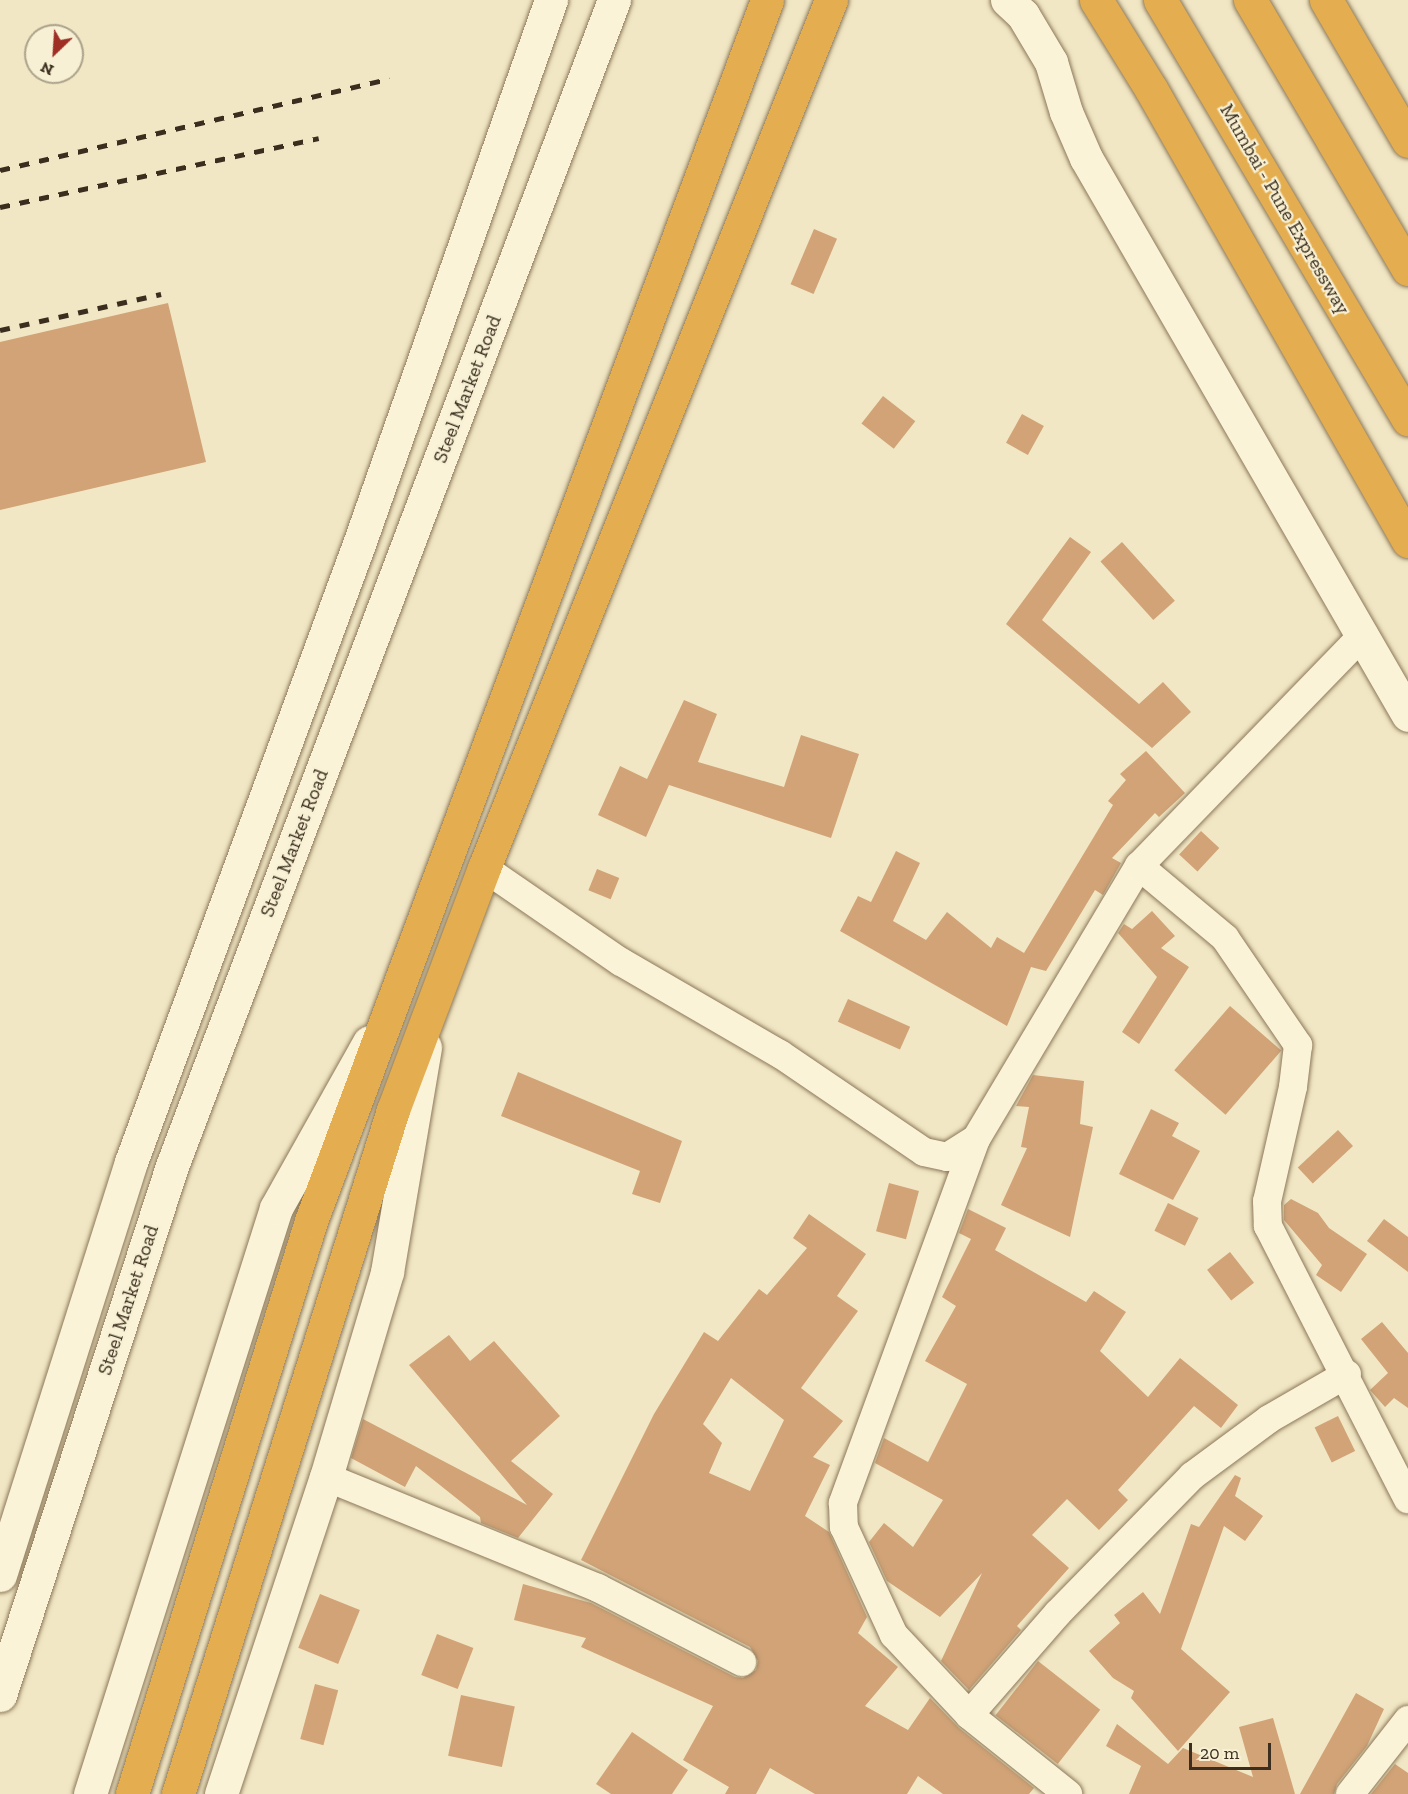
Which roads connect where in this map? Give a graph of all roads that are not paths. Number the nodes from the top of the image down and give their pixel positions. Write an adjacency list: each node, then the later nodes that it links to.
1 (551, 0): 24 (street, Steel Market Road)
2 (615, 0): 26 (street, Steel Market Road)
3 (767, 0): 18 (highway)
4 (831, 0): 17 (highway)
5 (1007, 0): 14 (street)
6 (1096, 0): 13 (highway)
7 (1160, 0): 12 (highway, Mumbai - Pune Expressway)
8 (1250, 0): 11 (highway)
9 (1326, 0): 10 (highway)
10 (1408, 141)
11 (1408, 268)
12 (1408, 419)
13 (1408, 541)
14 (1364, 634): 15 (street); 16 (street)
15 (1408, 715)
16 (1139, 866): 20 (street); 21 (street)
17 (484, 867): 19 (highway); 20 (street)
18 (395, 998): 29 (street); 30 (highway)
19 (430, 1012): 22 (street); 31 (highway)
20 (976, 1139): 27 (street)
21 (1347, 1374): 23 (street); 27 (street)
22 (326, 1476): 25 (street); 32 (street)
23 (1408, 1498)
24 (0, 1575)
25 (742, 1662)
26 (0, 1695)
27 (969, 1715): 33 (street)
28 (1408, 1720): 34 (street)
29 (90, 1794)
30 (132, 1794)
31 (177, 1794)
32 (221, 1794)
33 (1068, 1794)
34 (1350, 1794)

